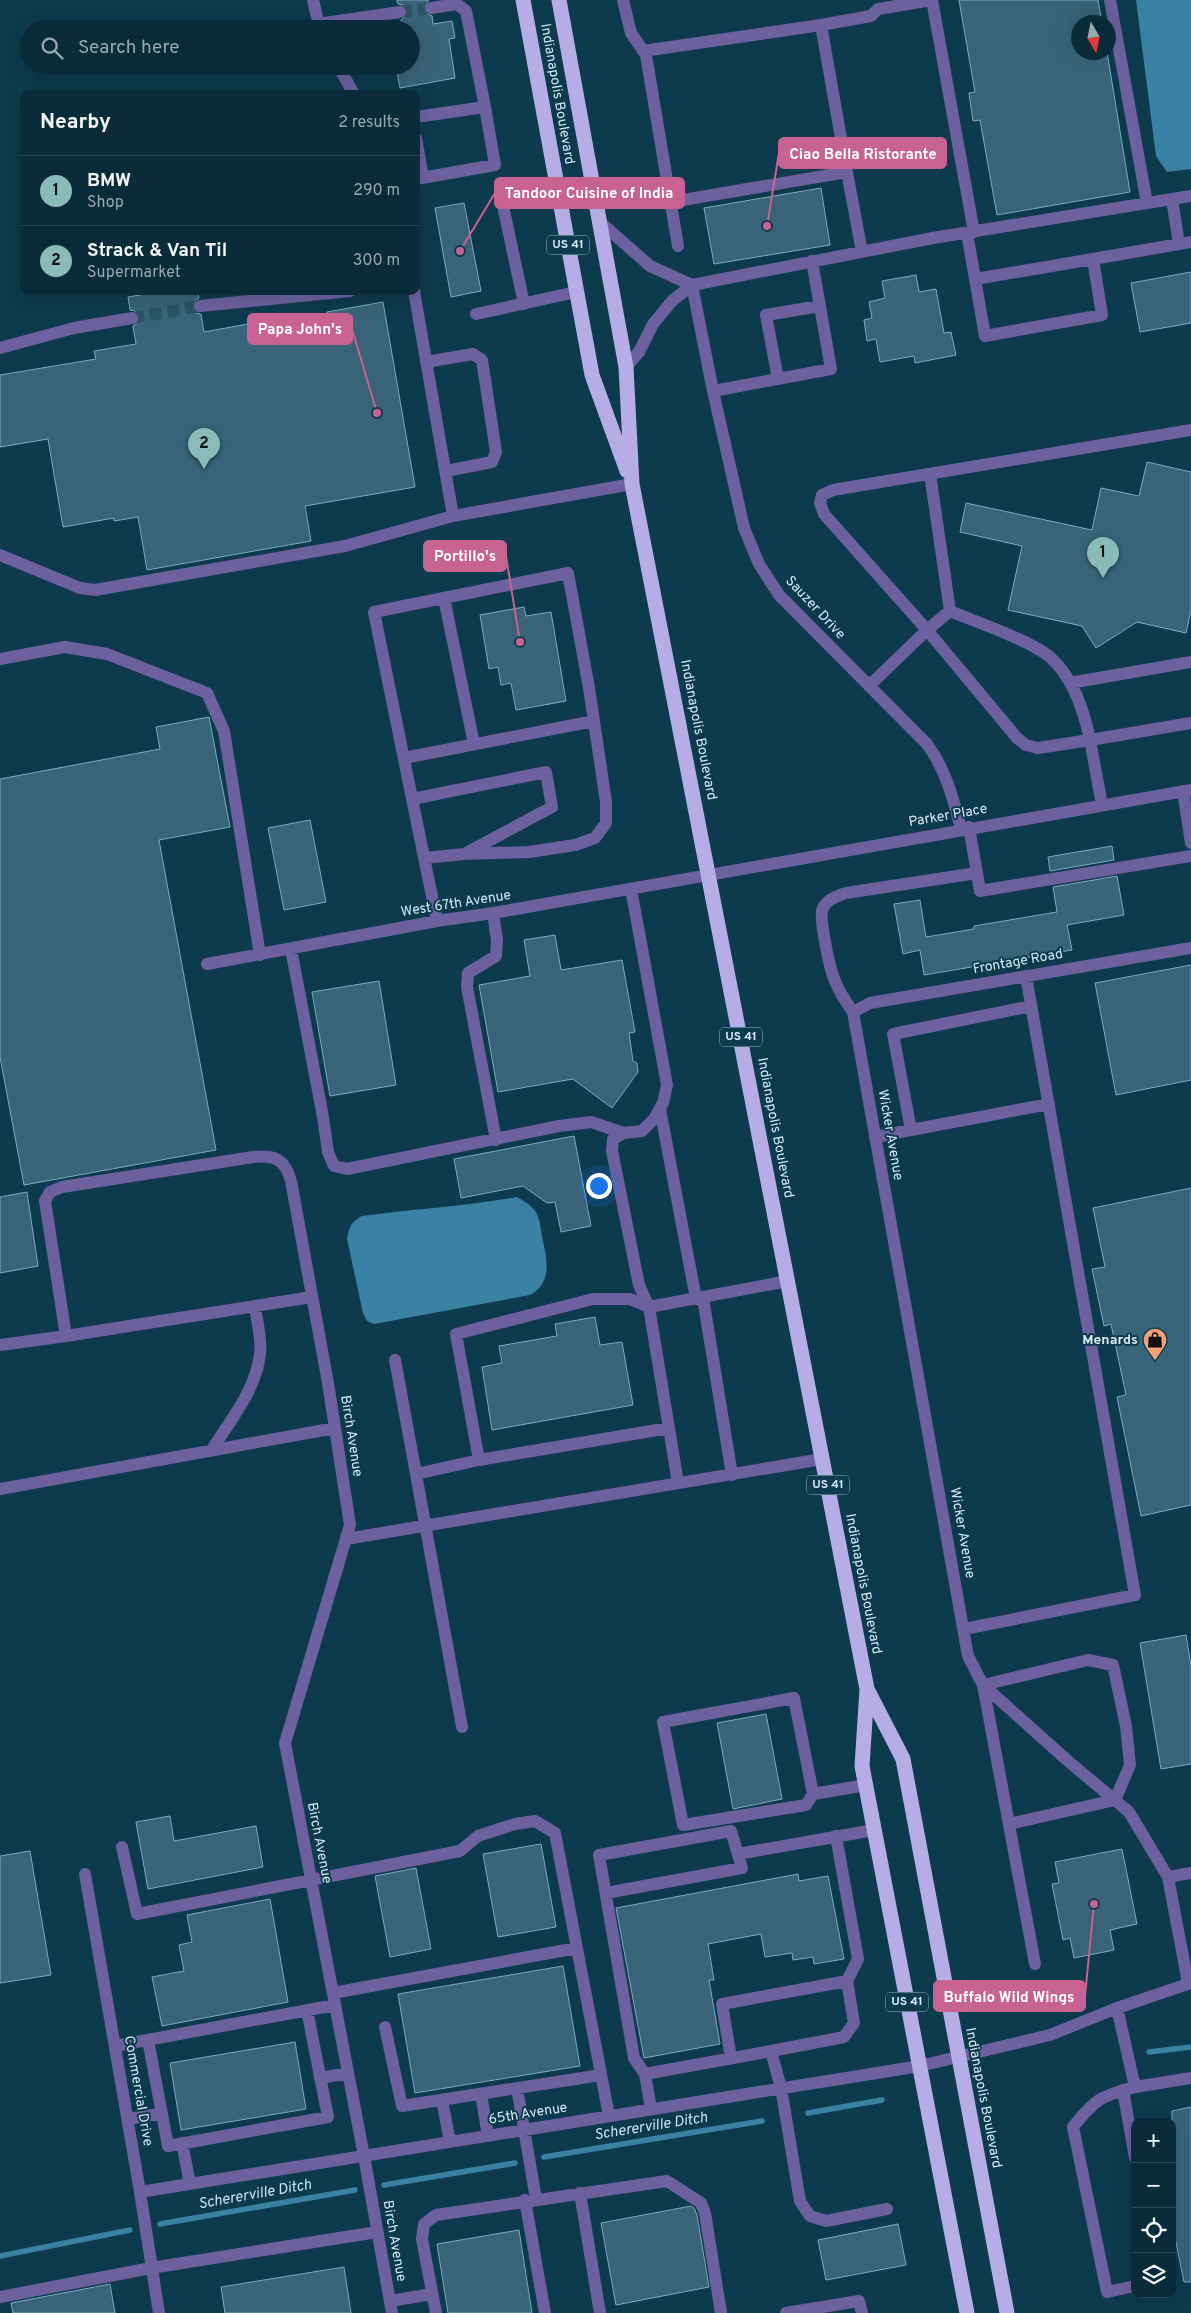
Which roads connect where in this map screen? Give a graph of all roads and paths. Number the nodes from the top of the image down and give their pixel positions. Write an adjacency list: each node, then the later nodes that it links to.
1 (314, 0): 8 (street)
2 (523, 0): 32 (highway, Indianapolis Boulevard / US 41)
3 (559, 0): 23 (highway, Indianapolis Boulevard / US 41)
4 (623, 0): 11 (street)
5 (1110, 0): 22 (street)
6 (431, 8): 14 (street)
7 (400, 12): 9 (street)
8 (318, 20)
9 (357, 20)
10 (822, 25): 11 (street); 16 (street); 24 (street)
11 (643, 51): 21 (street)
12 (343, 75): 13 (street)
13 (352, 90)
14 (484, 108): 15 (street); 17 (street)
15 (420, 117)
16 (847, 172): 21 (street); 27 (street)
17 (420, 179)
18 (1191, 196): 19 (street)
19 (1172, 199): 22 (street); 25 (street)
20 (502, 201): 35 (street)
21 (670, 202): 26 (street)
22 (1147, 203): 24 (street)
23 (599, 221): 31 (street); 42 (highway, Indianapolis Boulevard / US 41)
24 (970, 232): 27 (street); 30 (street)
25 (1185, 243): 28 (street)
26 (678, 246)
27 (862, 252): 29 (street)
28 (1093, 260): 30 (street); 30 (street)
29 (812, 262): 31 (street); 37 (street)
30 (975, 279)
31 (692, 284): 42 (street); 44 (street, Sauzer Drive)
32 (576, 292): 35 (street); 48 (highway, Indianapolis Boulevard / US 41)
33 (310, 295): 36 (street)
34 (415, 295): 41 (street)
35 (524, 304): 38 (street)
36 (200, 306)
37 (820, 306): 43 (street); 43 (street)
38 (476, 314)
39 (132, 318): 40 (street)
40 (0, 348)
41 (426, 362): 46 (street); 46 (street)
42 (626, 367): 48 (highway, Indianapolis Boulevard / US 41)
43 (778, 379): 44 (street)
44 (713, 391): 57 (street, Sauzer Drive)
45 (1191, 430): 47 (street)
46 (446, 471): 49 (street)
47 (930, 474): 52 (street); 53 (street)
48 (632, 484): 49 (street); 72 (highway, Indianapolis Boulevard / US 41)
49 (454, 516): 50 (street)
50 (0, 555)
51 (444, 598): 58 (street); 61 (street); 62 (street)
52 (950, 612): 53 (street); 56 (street)
53 (927, 630): 57 (street); 60 (street)
54 (0, 659): 78 (street)
55 (1191, 662): 56 (street)
56 (1070, 683): 60 (street)
57 (869, 686): 66 (street, Sauzer Drive)
58 (594, 721): 61 (street); 68 (street)
59 (1191, 723): 60 (street)
60 (1090, 740): 65 (street)
61 (474, 744): 62 (street)
62 (404, 758): 64 (street)
63 (1187, 790): 65 (street, Parker Place); 67 (street)
64 (412, 799): 68 (street); 70 (street)
65 (1102, 805): 66 (street, Parker Place)
66 (965, 828): 71 (street, Sauzer Drive); 72 (street, Parker Place)
67 (1191, 843)
68 (464, 854): 70 (street)
69 (1191, 856): 71 (street, Sauzer Drive)
70 (425, 858): 75 (street)
71 (977, 873): 82 (street, Wicker Avenue)
72 (710, 875): 73 (street, West 67th Avenue); 89 (highway, Indianapolis Boulevard / US 41)
73 (631, 889): 74 (street, West 67th Avenue); 84 (street)
74 (493, 913): 75 (street, West 67th Avenue); 88 (street)
75 (437, 921): 77 (street, West 67th Avenue)
76 (1191, 948): 80 (street, Frontage Road)
77 (291, 949): 78 (street, West 67th Avenue); 88 (street)
78 (260, 955): 79 (street, West 67th Avenue)
79 (207, 964)
80 (1026, 976): 81 (street); 82 (street, Frontage Road)
81 (1031, 1006): 83 (street); 85 (street)
82 (852, 1012): 87 (street, Wicker Avenue)
83 (1049, 1104): 85 (street); 108 (street)
84 (660, 1109): 86 (street); 91 (street)
85 (911, 1130): 87 (street)
86 (624, 1132): 88 (street); 93 (street)
87 (875, 1137): 108 (street, Wicker Avenue)
88 (496, 1140)
89 (788, 1281): 91 (street); 100 (highway, Indianapolis Boulevard / US 41)
90 (312, 1297): 92 (street); 94 (street, Birch Avenue); 97 (street, Birch Avenue)
91 (699, 1298): 93 (street); 103 (street)
92 (255, 1307): 94 (street); 99 (street)
93 (649, 1307): 98 (street); 101 (street)
94 (66, 1336): 95 (street)
95 (0, 1345)
96 (395, 1360): 102 (street)
97 (335, 1428): 99 (street); 107 (street, Birch Avenue)
98 (669, 1428): 101 (street); 104 (street)
99 (211, 1450): 105 (street)
100 (822, 1459): 103 (street); 110 (highway, Indianapolis Boulevard / US 41)
101 (479, 1460): 102 (street)
102 (416, 1474): 106 (street)
103 (732, 1475): 104 (street)
104 (678, 1484): 106 (street)
105 (0, 1489)
106 (424, 1526): 107 (street); 111 (street)
107 (346, 1539): 123 (street, Birch Avenue)
108 (964, 1629): 109 (street, Wicker Avenue)
109 (984, 1685): 114 (street, Wicker Avenue); 114 (street); 115 (street)
110 (867, 1689): 112 (highway, Indianapolis Boulevard / US 41); 137 (highway, Indianapolis Boulevard / US 41)
111 (462, 1727)
112 (866, 1785): 113 (street); 116 (highway, Indianapolis Boulevard / US 41)
113 (813, 1794): 113 (street)
114 (1115, 1800): 115 (street); 122 (street, Wicker Avenue)
115 (1009, 1824): 126 (street)
116 (874, 1830): 117 (street); 138 (highway, Indianapolis Boulevard / US 41)
117 (836, 1836): 119 (street); 127 (street)
118 (122, 1847): 123 (street)
119 (738, 1854): 124 (street); 124 (street)
120 (1191, 1873): 122 (street)
121 (85, 1874): 134 (street, Commercial Drive)
122 (1168, 1876): 128 (street, Wicker Avenue)
123 (311, 1878): 125 (street); 129 (street, Birch Avenue)
124 (606, 1892): 140 (street)
125 (577, 1948): 129 (street); 141 (street)
126 (1035, 1964)
127 (847, 1981): 135 (street); 136 (street)
128 (1190, 1983): 130 (street, 65th Avenue)
129 (334, 1999): 131 (street); 139 (street, Birch Avenue)
130 (1117, 2008): 137 (street, 65th Avenue); 146 (street)
131 (307, 2010): 133 (street); 142 (street)
132 (385, 2027): 148 (street)
133 (148, 2040): 134 (street); 150 (street)
134 (115, 2046): 153 (street, Commercial Drive)
135 (771, 2051): 136 (street); 145 (street)
136 (731, 2058): 140 (street)
137 (959, 2058): 138 (street, 65th Avenue); 178 (highway, Indianapolis Boulevard / US 41)
138 (920, 2066): 145 (street, 65th Avenue); 177 (highway, Indianapolis Boulevard / US 41)
139 (348, 2072): 142 (street); 158 (street, Birch Avenue)
140 (645, 2074): 149 (street)
141 (601, 2075): 144 (street); 151 (street)
142 (320, 2078): 157 (street)
143 (1191, 2078): 146 (street)
144 (517, 2088): 147 (street); 154 (street)
145 (781, 2088): 149 (street, 65th Avenue); 163 (street)
146 (1129, 2088): 152 (street); 166 (street)
147 (481, 2094): 148 (street); 155 (street)
148 (442, 2100): 156 (street)
149 (651, 2109): 151 (street, 65th Avenue)
150 (162, 2113): 153 (street); 157 (street)
151 (609, 2116): 154 (street, 65th Avenue)
152 (1132, 2118)
153 (128, 2119): 160 (street, Commercial Drive)
154 (524, 2130): 155 (street, 65th Avenue); 162 (street)
155 (488, 2136): 156 (street, 65th Avenue)
156 (450, 2142): 158 (street, 65th Avenue)
157 (182, 2143): 159 (street)
158 (364, 2156): 159 (street, 65th Avenue); 164 (street, Birch Avenue)
159 (190, 2184): 160 (street, 65th Avenue)
160 (140, 2192): 165 (street, Commercial Drive)
161 (580, 2193): 162 (street); 173 (street); 174 (street)
162 (530, 2199): 167 (street); 172 (street)
163 (887, 2210)
164 (378, 2232): 165 (street); 169 (street, Birch Avenue)
165 (151, 2268): 168 (street); 170 (street, Commercial Drive)
166 (1131, 2287)
167 (432, 2294): 169 (street); 171 (street)
168 (0, 2297)
169 (391, 2307)
170 (159, 2313)
171 (436, 2313)
172 (545, 2313)
173 (600, 2313)
174 (721, 2313)
175 (786, 2313): 176 (street)
176 (862, 2313)
177 (968, 2313)
178 (1007, 2313)

